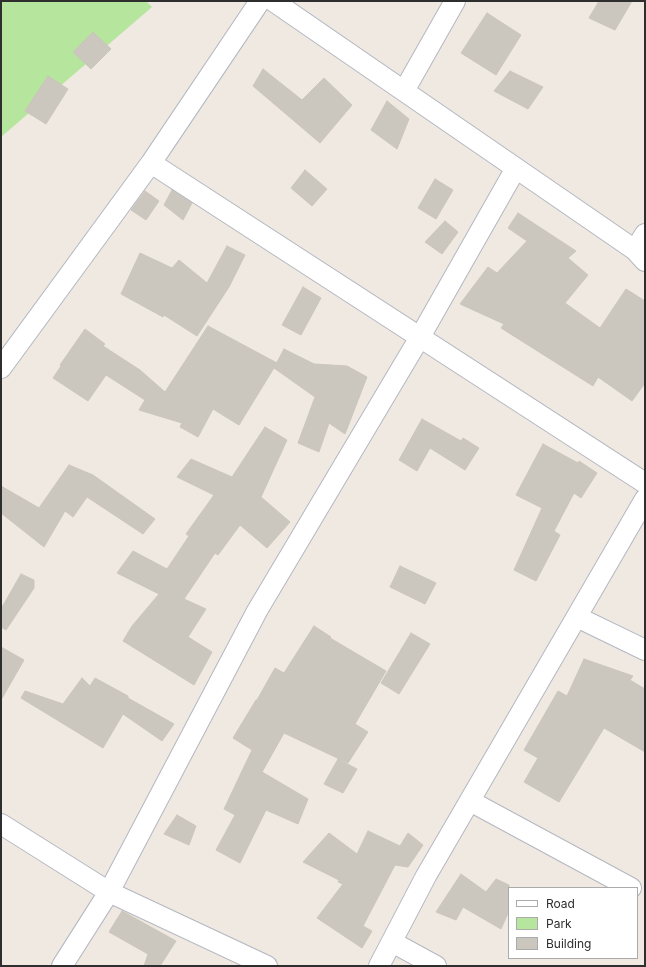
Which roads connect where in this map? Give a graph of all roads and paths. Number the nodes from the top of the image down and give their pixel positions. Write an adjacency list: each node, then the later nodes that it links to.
1 (260, 1): 5 (street)
2 (273, 1): 4 (street)
3 (455, 1): 4 (street)
4 (404, 92): 6 (street)
5 (151, 163): 8 (street); 9 (street)
6 (516, 168): 7 (street); 8 (street)
7 (642, 248)
8 (420, 337): 10 (street); 17 (street)
9 (1, 368)
10 (645, 483)
11 (645, 499): 12 (street)
12 (577, 616): 13 (street); 14 (street)
13 (645, 650)
14 (470, 801): 16 (street); 18 (street)
15 (1, 824): 17 (street)
16 (629, 887)
17 (109, 892): 19 (street); 20 (street)
18 (392, 942): 21 (street); 22 (street)
19 (62, 966)
20 (267, 966)
21 (379, 966)
22 (436, 966)

